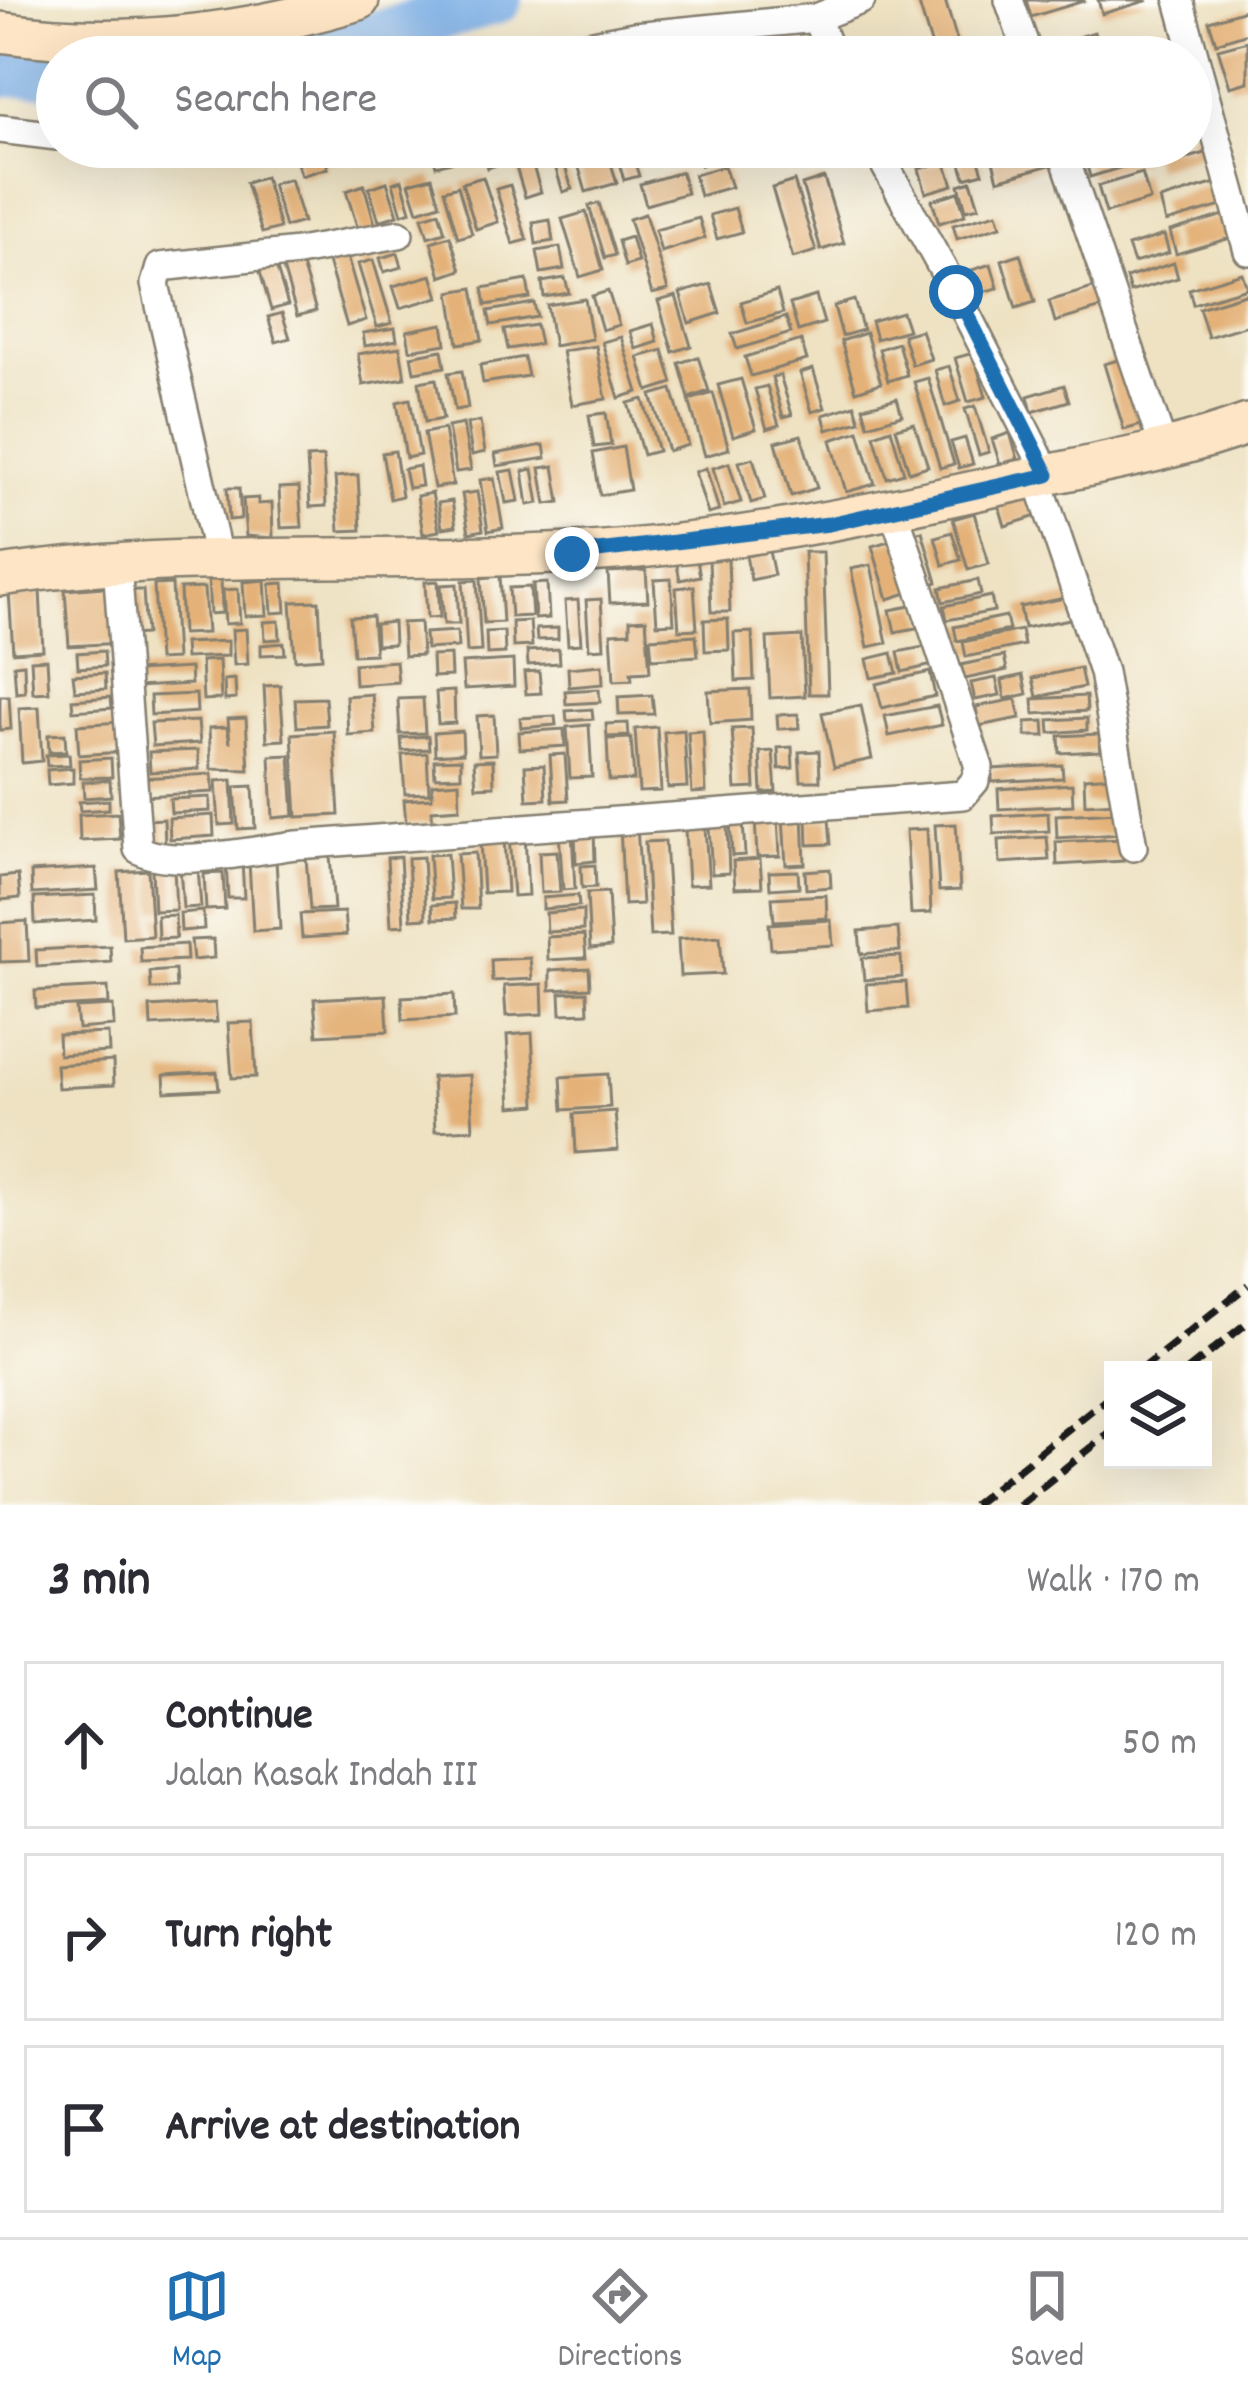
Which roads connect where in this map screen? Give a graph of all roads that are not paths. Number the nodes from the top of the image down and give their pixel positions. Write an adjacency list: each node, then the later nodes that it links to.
1 (359, 0): 8 (street)
2 (862, 0): 5 (street)
3 (1009, 0): 11 (street)
4 (1179, 0): 12 (street)
5 (816, 18): 9 (street); 10 (street)
6 (0, 32): 7 (street)
7 (40, 36)
8 (188, 36)
9 (634, 36)
10 (823, 36)
11 (1022, 36)
12 (1189, 36)
13 (1212, 120): 19 (street)
14 (0, 129): 15 (street)
15 (36, 133)
16 (887, 168): 22 (street)
17 (1067, 168): 21 (street)
18 (399, 234): 24 (street)
19 (1248, 251)
20 (1248, 424): 21 (street)
21 (1164, 449): 22 (street)
22 (1043, 476): 23 (street); 27 (street)
23 (893, 508): 24 (street); 25 (street)
24 (219, 561): 25 (street)
25 (117, 563): 26 (street)
26 (0, 576)
27 (1133, 847)

